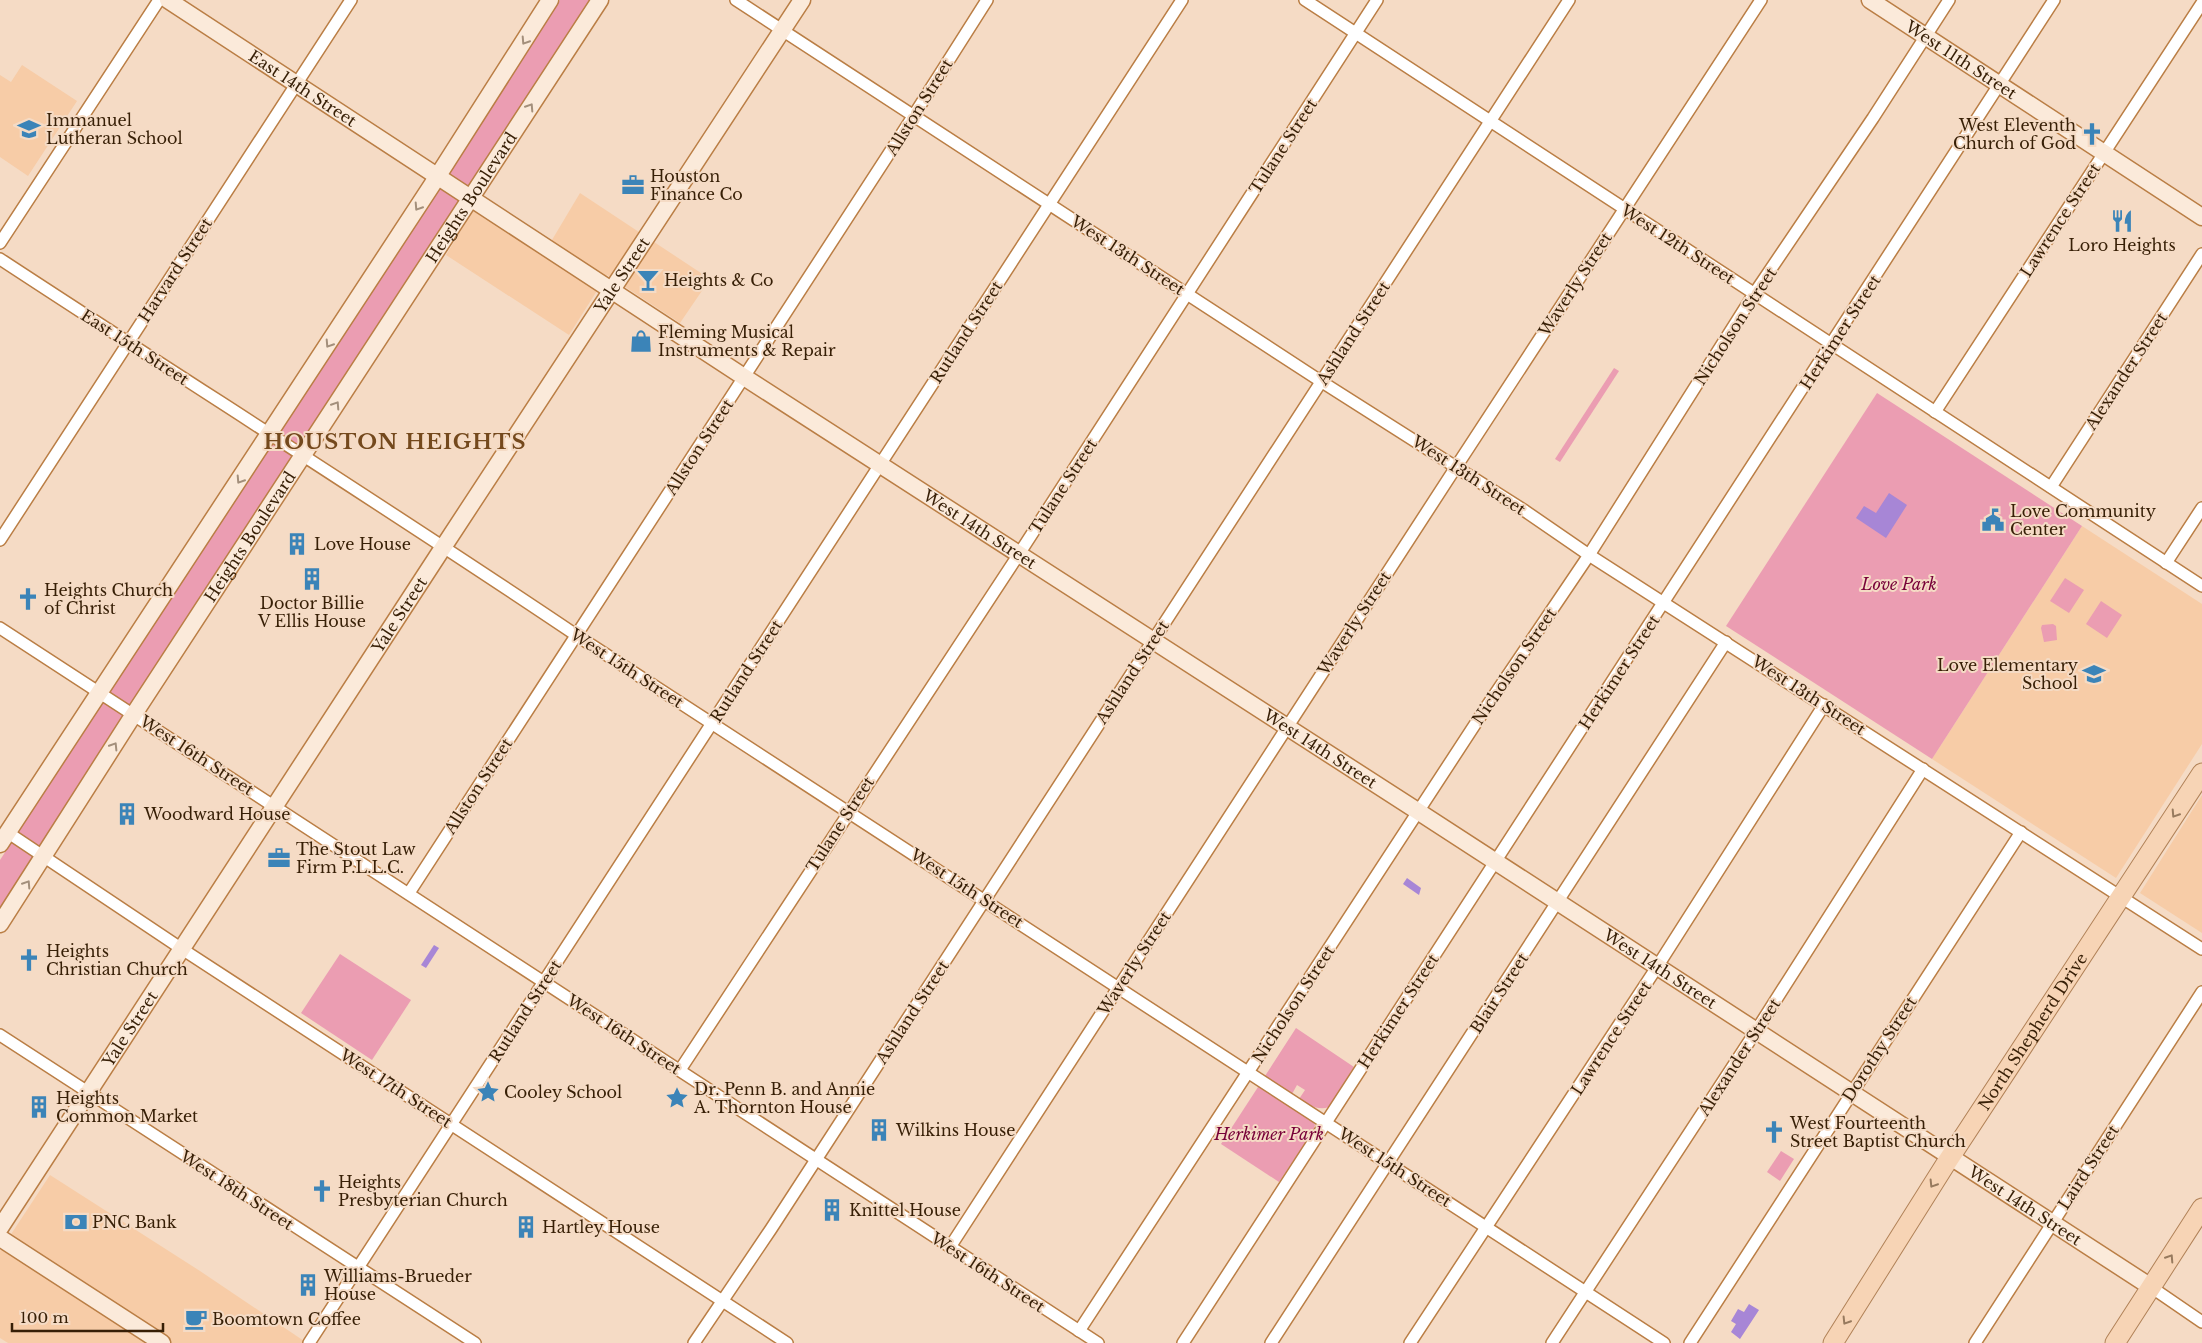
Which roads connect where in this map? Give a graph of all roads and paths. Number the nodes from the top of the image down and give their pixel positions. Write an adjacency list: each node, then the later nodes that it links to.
1 (159, 0): 31 (street)
2 (168, 0): 21 (main road, East 14th Street)
3 (351, 0): 21 (street, Harvard Street)
4 (550, 0): 26 (main road, one-way to 26)
5 (600, 0): 27 (main road, Heights Boulevard, one-way to 5)
6 (736, 0): 18 (street, West 13th Street)
7 (802, 0): 18 (main road, Yale Street)
8 (987, 0): 23 (street, Allston Street)
9 (1182, 0): 28 (street, Rutland Street)
10 (1305, 0): 19 (street, West 12th Street)
11 (1377, 0): 19 (street, Tulane Street)
12 (1569, 0): 24 (street, Ashland Street)
13 (1761, 0): 29 (street, Waverly Street)
14 (1870, 0): 20 (main road, West 11th Street)
15 (1949, 0): 20 (street, Nicholson Street)
16 (2054, 0): 22 (street, Herkimer Street)
17 (2202, 3): 25 (street, Lawrence Street)
18 (782, 30): 23 (street, West 13th Street); 34 (main road, Yale Street)
19 (1356, 33): 24 (street, West 12th Street); 35 (street, Tulane Street)
20 (1925, 37): 22 (main road, West 11th Street); 36 (street, Nicholson Street)
21 (297, 84): 26 (main road, East 14th Street); 37 (street, Harvard Street)
22 (1998, 85): 25 (main road, West 11th Street); 38 (street, Herkimer Street)
23 (914, 115): 28 (street, West 13th Street); 39 (street, Allston Street)
24 (1490, 121): 29 (street, West 12th Street); 40 (street, Ashland Street)
25 (2104, 153): 30 (main road, West 11th Street); 41 (street, Lawrence Street)
26 (438, 176): 27 (main road, West 14th Street); 42 (main road, one-way to 42)
27 (471, 197): 34 (main road, West 14th Street); 43 (main road, Heights Boulevard, one-way to 27)
28 (1050, 204): 35 (street, West 13th Street); 44 (street, Rutland Street)
29 (1624, 208): 36 (street, West 12th Street); 45 (street, Waverly Street)
30 (2202, 217)
31 (0, 243)
32 (2202, 254): 46 (street, Alexander Street)
33 (0, 259): 37 (street, East 15th Street)
34 (612, 290): 39 (main road, West 14th Street); 49 (main road, Yale Street)
35 (1186, 294): 40 (street, West 13th Street); 50 (street, Tulane Street)
36 (1754, 294): 38 (street, West 12th Street); 51 (street, Nicholson Street)
37 (128, 343): 42 (street, East 15th Street); 48 (street, Harvard Street)
38 (1832, 344): 41 (street, West 12th Street); 54 (street, Herkimer Street)
39 (744, 377): 44 (main road, West 14th Street); 56 (street, Allston Street)
40 (1322, 382): 45 (street, West 13th Street); 57 (street, Ashland Street)
41 (1935, 412): 46 (street, West 12th Street)
42 (270, 435): 43 (street, West 15th Street); 59 (main road, one-way to 59)
43 (303, 456): 49 (street, West 15th Street); 61 (main road, Heights Boulevard)
44 (880, 465): 50 (main road, West 14th Street); 62 (street, Rutland Street)
45 (1456, 467): 51 (street, West 13th Street); 63 (street, Waverly Street)
46 (2051, 487): 52 (street, West 12th Street)
47 (2202, 508): 52 (street)
48 (0, 540)
49 (444, 546): 56 (street, West 15th Street); 66 (main road, Yale Street)
50 (1019, 554): 57 (main road, West 14th Street); 67 (street, Tulane Street)
51 (1588, 555): 54 (street, West 13th Street); 68 (street, Nicholson Street)
52 (2166, 563): 53 (street, West 12th Street)
53 (2202, 586)
54 (1665, 602): 58 (street, West 13th Street); 72 (street, Herkimer Street)
55 (0, 628): 59 (street, West 16th Street)
56 (576, 635): 62 (street, West 15th Street); 73 (street, Allston Street)
57 (1153, 640): 63 (main road, West 14th Street); 75 (street, Ashland Street)
58 (1726, 642): 60 (street, West 13th Street); 76 (street, Blair Street)
59 (100, 692): 61 (street, West 16th Street); 70 (main road)
60 (1824, 705): 64 (street, West 13th Street); 80 (street, Lawrence Street)
61 (134, 714): 66 (street, West 16th Street); 71 (main road, Heights Boulevard, one-way to 61)
62 (712, 723): 67 (street, West 15th Street); 81 (street, Rutland Street)
63 (1287, 727): 68 (main road, West 14th Street); 82 (street, Waverly Street)
64 (1923, 768): 69 (street, West 13th Street); 84 (street, Alexander Street)
65 (2202, 773): 74 (main road, North Shepherd Drive, one-way to 74)
66 (275, 805): 73 (street, West 16th Street); 78 (main road, Yale Street)
67 (848, 811): 75 (street, West 15th Street); 86 (street, Tulane Street)
68 (1419, 812): 72 (main road, West 14th Street); 87 (street, Nicholson Street)
69 (2021, 832): 74 (street, West 13th Street); 89 (street, Dorothy Street)
70 (4, 838): 71 (street, West 17th Street)
71 (44, 857): 77 (main road, Heights Boulevard, one-way to 71); 78 (street, West 17th Street)
72 (1495, 862): 76 (main road, West 14th Street); 90 (street, Herkimer Street)
73 (409, 893): 81 (street, West 16th Street)
74 (2121, 896): 79 (street, West 13th Street); 92 (main road, North Shepherd Drive)
75 (985, 900): 82 (street, West 15th Street); 93 (street, Ashland Street)
76 (1558, 901): 80 (main road, West 14th Street); 94 (street, Blair Street)
77 (0, 924)
78 (182, 949): 88 (main road, Yale Street); 91 (street, West 17th Street)
79 (2202, 949)
80 (1657, 967): 84 (main road, West 14th Street); 98 (street, Lawrence Street)
81 (544, 981): 86 (street, West 16th Street); 91 (street, Rutland Street)
82 (1118, 986): 87 (street, West 15th Street); 100 (street, Waverly Street)
83 (2202, 992): 96 (street, Laird Street)
84 (1756, 1031): 89 (main road, West 14th Street); 103 (street, Alexander Street)
85 (0, 1035): 88 (street, West 18th Street)
86 (680, 1070): 93 (street, West 16th Street)
87 (1248, 1071): 90 (street, West 15th Street); 106 (street, Nicholson Street)
88 (88, 1093): 97 (main road, Yale Street); 101 (street, West 18th Street)
89 (1851, 1093): 92 (main road, West 14th Street); 118 (street, Dorothy Street)
90 (1326, 1122): 94 (street, West 15th Street); 113 (street, Herkimer Street)
91 (452, 1124): 101 (street, Rutland Street); 104 (street, West 17th Street)
92 (1951, 1157): 96 (main road, West 14th Street); 119 (main road, North Shepherd Drive, one-way to 119)
93 (815, 1160): 100 (street, West 16th Street); 104 (street, Ashland Street)
94 (1389, 1163): 98 (street, West 15th Street); 114 (street, Blair Street)
95 (2202, 1208): 102 (main road, one-way to 95)
96 (2052, 1223): 102 (main road, West 14th Street); 120 (street, Laird Street)
97 (0, 1228)
98 (1488, 1228): 103 (street, West 15th Street); 115 (street, Lawrence Street)
99 (0, 1238): 108 (main road)
100 (950, 1248): 106 (street, West 16th Street)
101 (358, 1268): 109 (street, Rutland Street); 110 (street, West 18th Street)
102 (2151, 1287): 105 (street, West 14th Street); 121 (main road)
103 (1585, 1292): 116 (street, Alexander Street); 117 (street, West 15th Street)
104 (723, 1301): 111 (street, Ashland Street); 112 (street, West 17th Street)
105 (2202, 1322)
106 (1079, 1331): 107 (street, West 16th Street)
107 (1091, 1341)
108 (162, 1343)
109 (309, 1343)
110 (475, 1343)
111 (694, 1343)
112 (787, 1343)
113 (1182, 1343)
114 (1271, 1343)
115 (1410, 1343)
116 (1552, 1343)
117 (1664, 1343)
118 (1690, 1343)
119 (1833, 1343)
120 (1975, 1343)
121 (2115, 1343)

